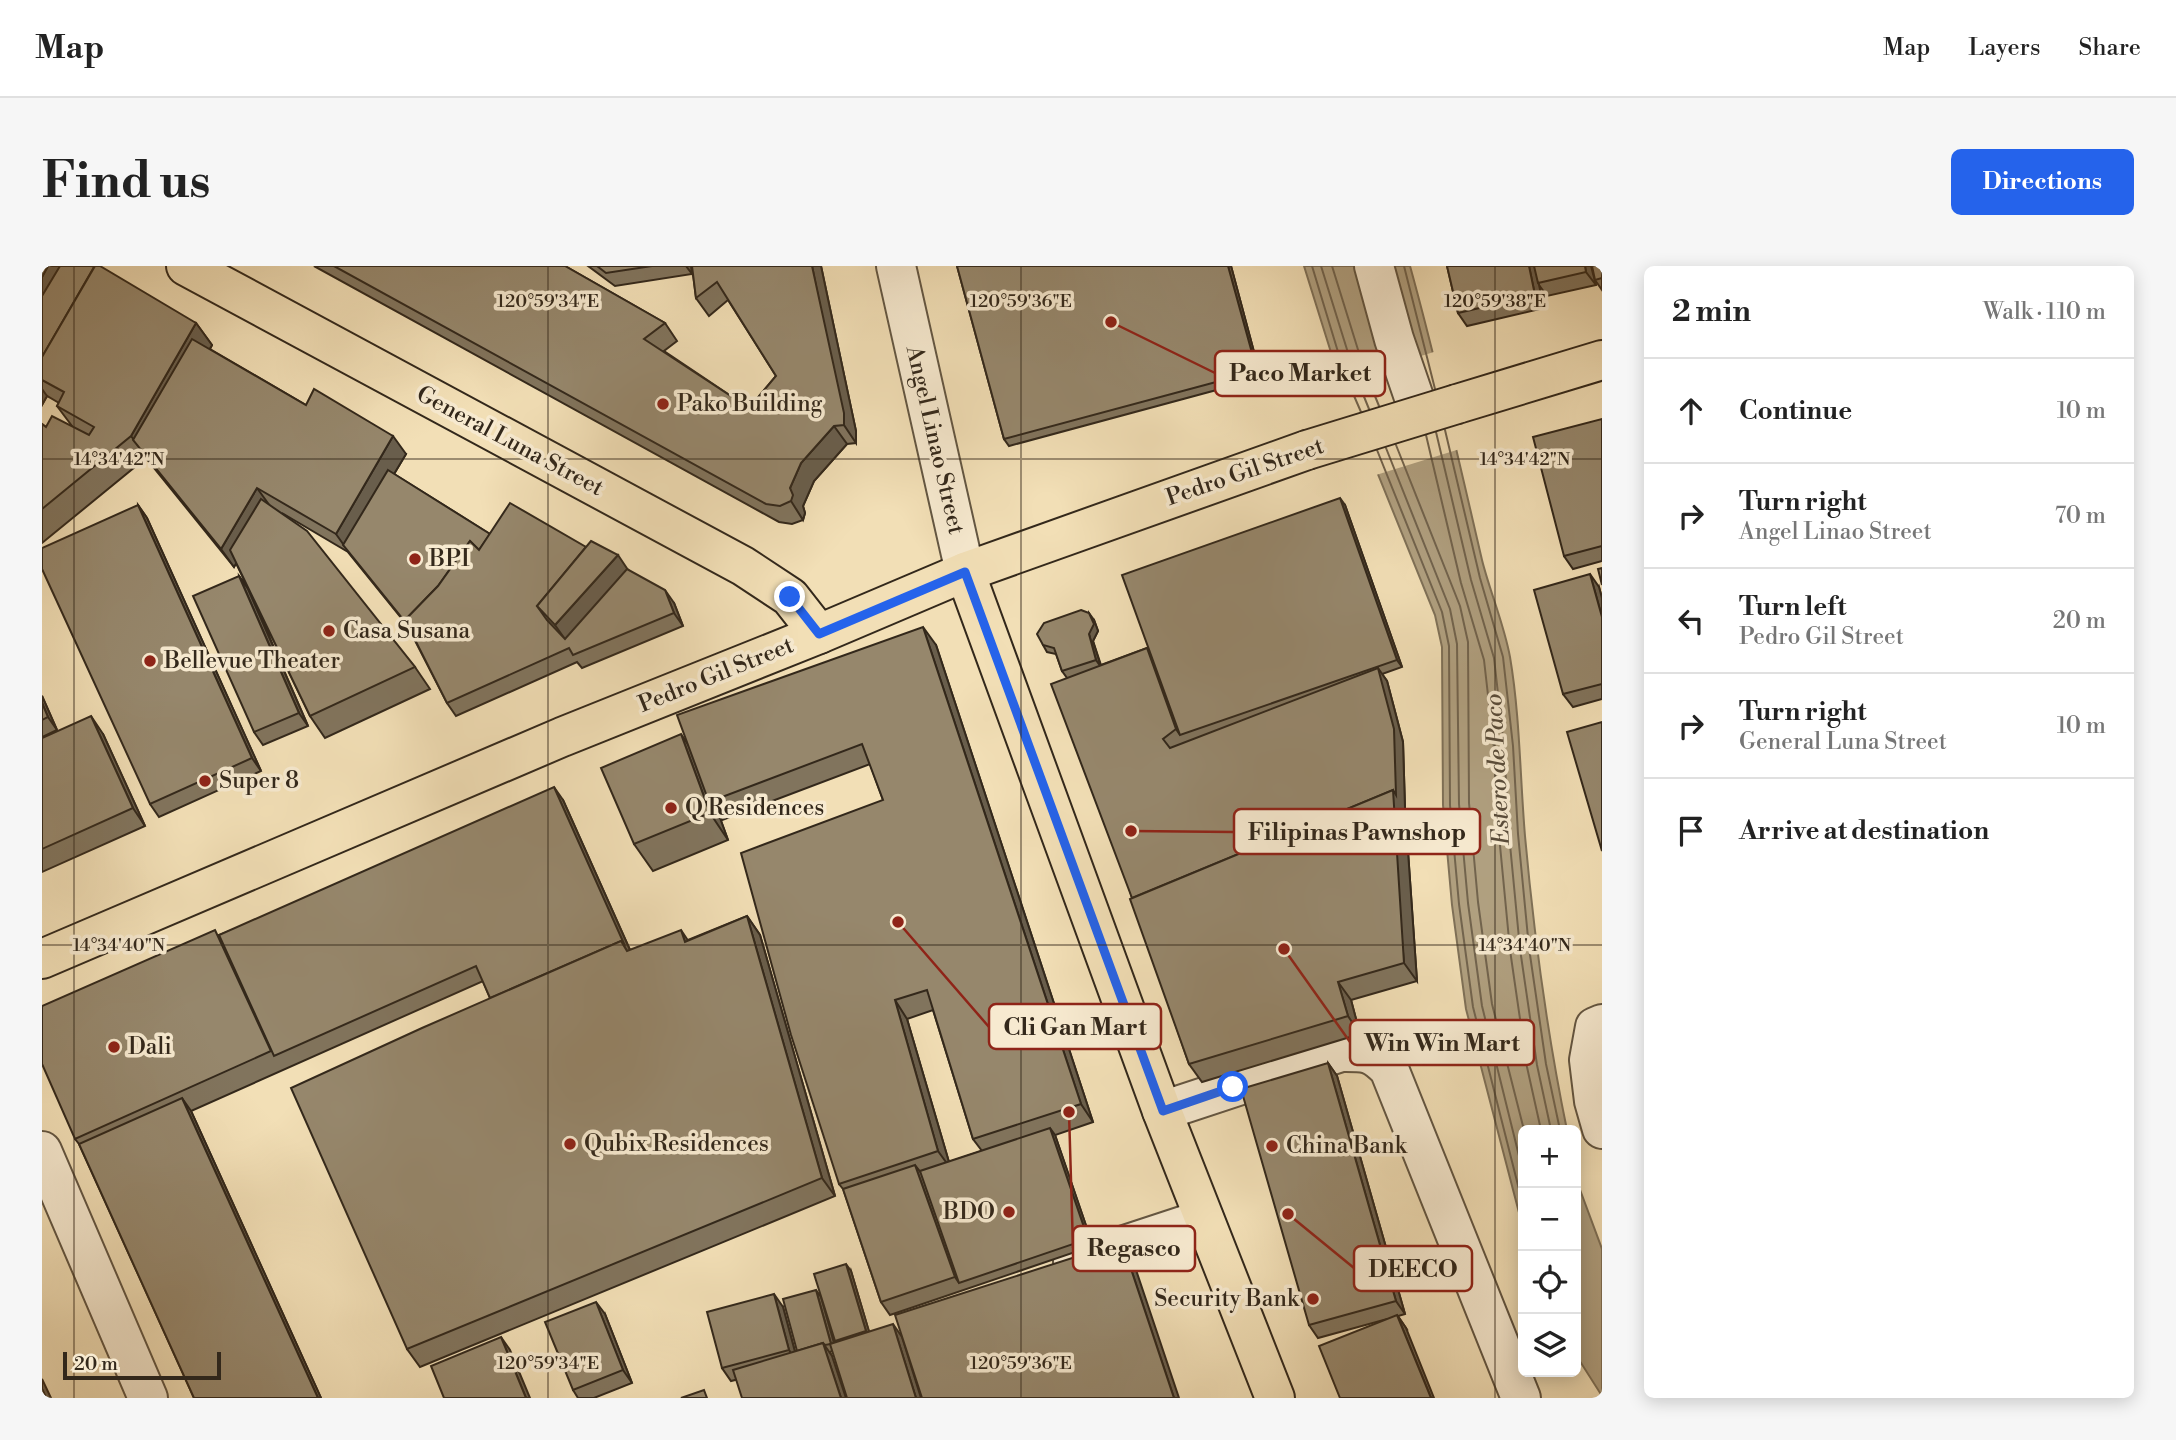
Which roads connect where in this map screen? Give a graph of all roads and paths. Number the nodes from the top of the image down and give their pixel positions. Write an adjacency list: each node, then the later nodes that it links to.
1 (186, 266): 7 (main road, General Luna Street)
2 (896, 266): 6 (street, Angel Linao Street)
3 (1374, 266): 5 (street)
4 (1602, 360): 6 (main road, Pedro Gil Street, bridge)
5 (1420, 415)
6 (965, 572): 7 (main road, Pedro Gil Street); 10 (main road, Angel Linao Street)
7 (819, 634): 8 (main road, Pedro Gil Street)
8 (42, 959)
9 (1602, 1024): 11 (street)
10 (1163, 1111): 13 (main road, Angel Linao Street); 17 (street)
11 (1602, 1129)
12 (42, 1151): 15 (street)
13 (1204, 1219): 14 (street); 16 (main road, Angel Linao Street)
14 (1042, 1273)
15 (148, 1398)
16 (1275, 1398)
17 (1521, 1398)

